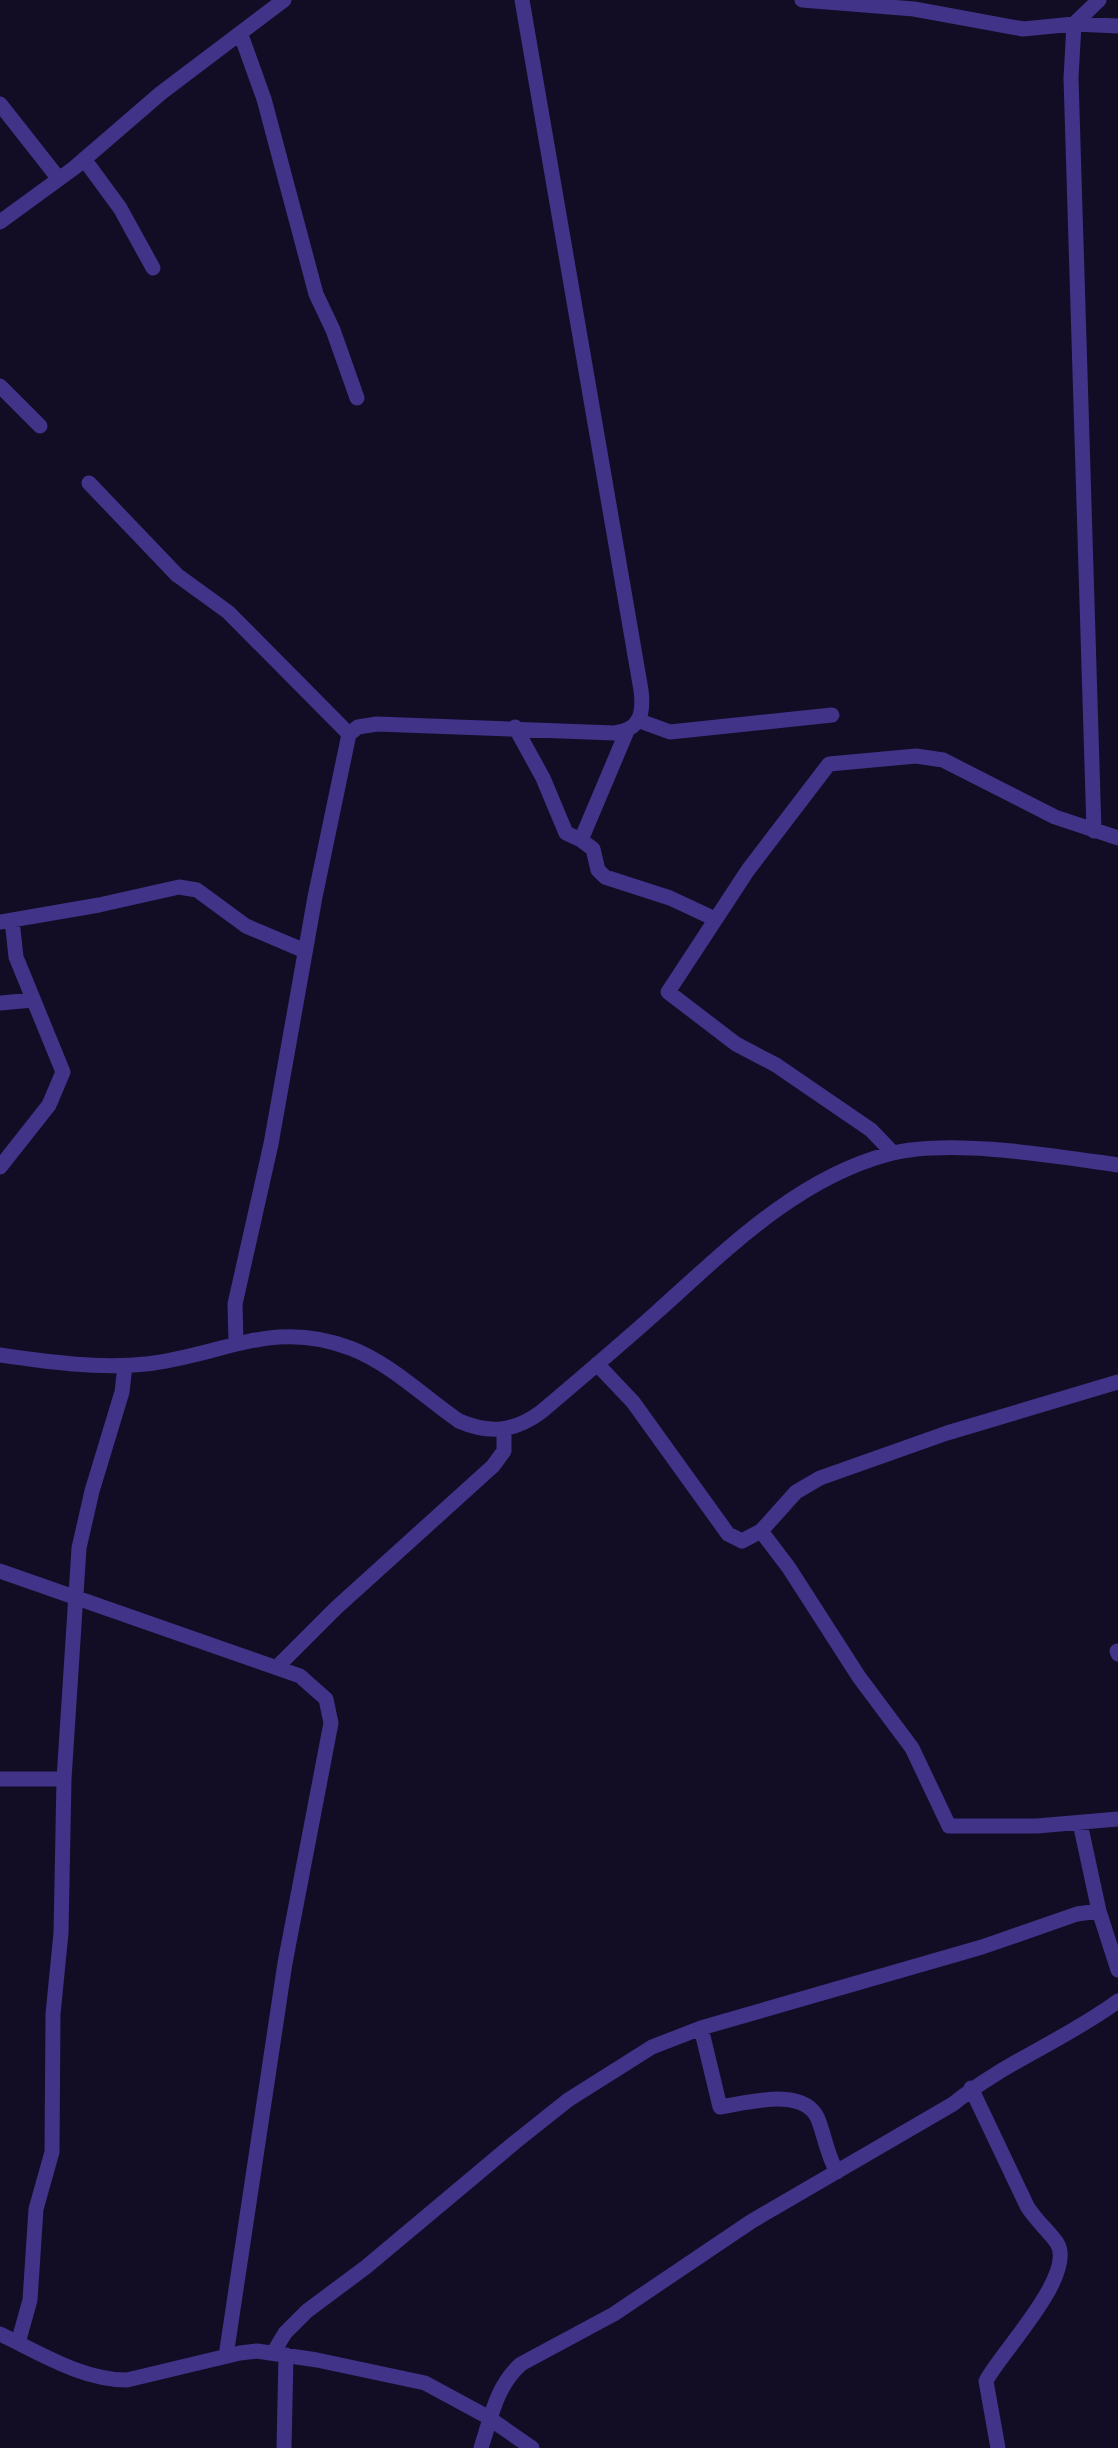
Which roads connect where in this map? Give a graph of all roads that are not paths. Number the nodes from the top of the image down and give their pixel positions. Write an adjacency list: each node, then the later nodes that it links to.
1 (284, 0): 8 (street)
2 (522, 0): 19 (street)
3 (802, 0): 5 (street)
4 (1099, 0): 6 (street)
5 (913, 5): 6 (street)
6 (1074, 24): 7 (street); 22 (street)
7 (1118, 26)
8 (241, 35): 10 (street); 15 (street)
9 (0, 104): 11 (street)
10 (84, 159): 11 (street); 13 (street)
11 (58, 179): 12 (street)
12 (0, 222)
13 (154, 268)
14 (0, 386): 16 (street)
15 (356, 398)
16 (40, 426)
17 (88, 483): 21 (street)
18 (832, 715): 19 (street)
19 (634, 726): 20 (street); 24 (street)
20 (515, 727): 21 (street); 24 (street)
21 (349, 734): 27 (street)
22 (1094, 831): 23 (street); 25 (street)
23 (1118, 838)
24 (580, 840): 25 (street)
25 (715, 920): 30 (street)
26 (6, 921): 27 (street); 28 (street)
27 (305, 951): 33 (street)
28 (33, 1000): 29 (street); 32 (street)
29 (0, 1003)
30 (892, 1153): 31 (street); 35 (street)
31 (1118, 1165)
32 (0, 1167)
33 (236, 1342): 36 (street); 38 (street)
34 (0, 1355): 36 (street)
35 (597, 1364): 38 (street); 39 (street)
36 (125, 1366): 41 (street)
37 (1118, 1382): 39 (street)
38 (504, 1430): 42 (street)
39 (761, 1530): 46 (street)
40 (0, 1571): 41 (street)
41 (76, 1598): 42 (street); 44 (street)
42 (278, 1666): 56 (street)
43 (0, 1779): 44 (street)
44 (64, 1779): 54 (street)
45 (1118, 1818): 46 (street)
46 (1080, 1823): 47 (street)
47 (1100, 1911): 48 (street); 50 (street)
48 (1118, 1970)
49 (1118, 2001): 51 (street)
50 (701, 2028): 52 (street); 55 (street)
51 (971, 2088): 52 (street); 61 (street)
52 (837, 2172): 57 (street)
53 (0, 2334): 54 (street)
54 (18, 2343): 56 (street)
55 (280, 2354): 56 (street); 57 (street); 58 (street)
56 (226, 2356)
57 (490, 2419): 59 (street); 60 (street)
58 (284, 2448)
59 (481, 2448)
60 (532, 2448)
61 (998, 2448)

